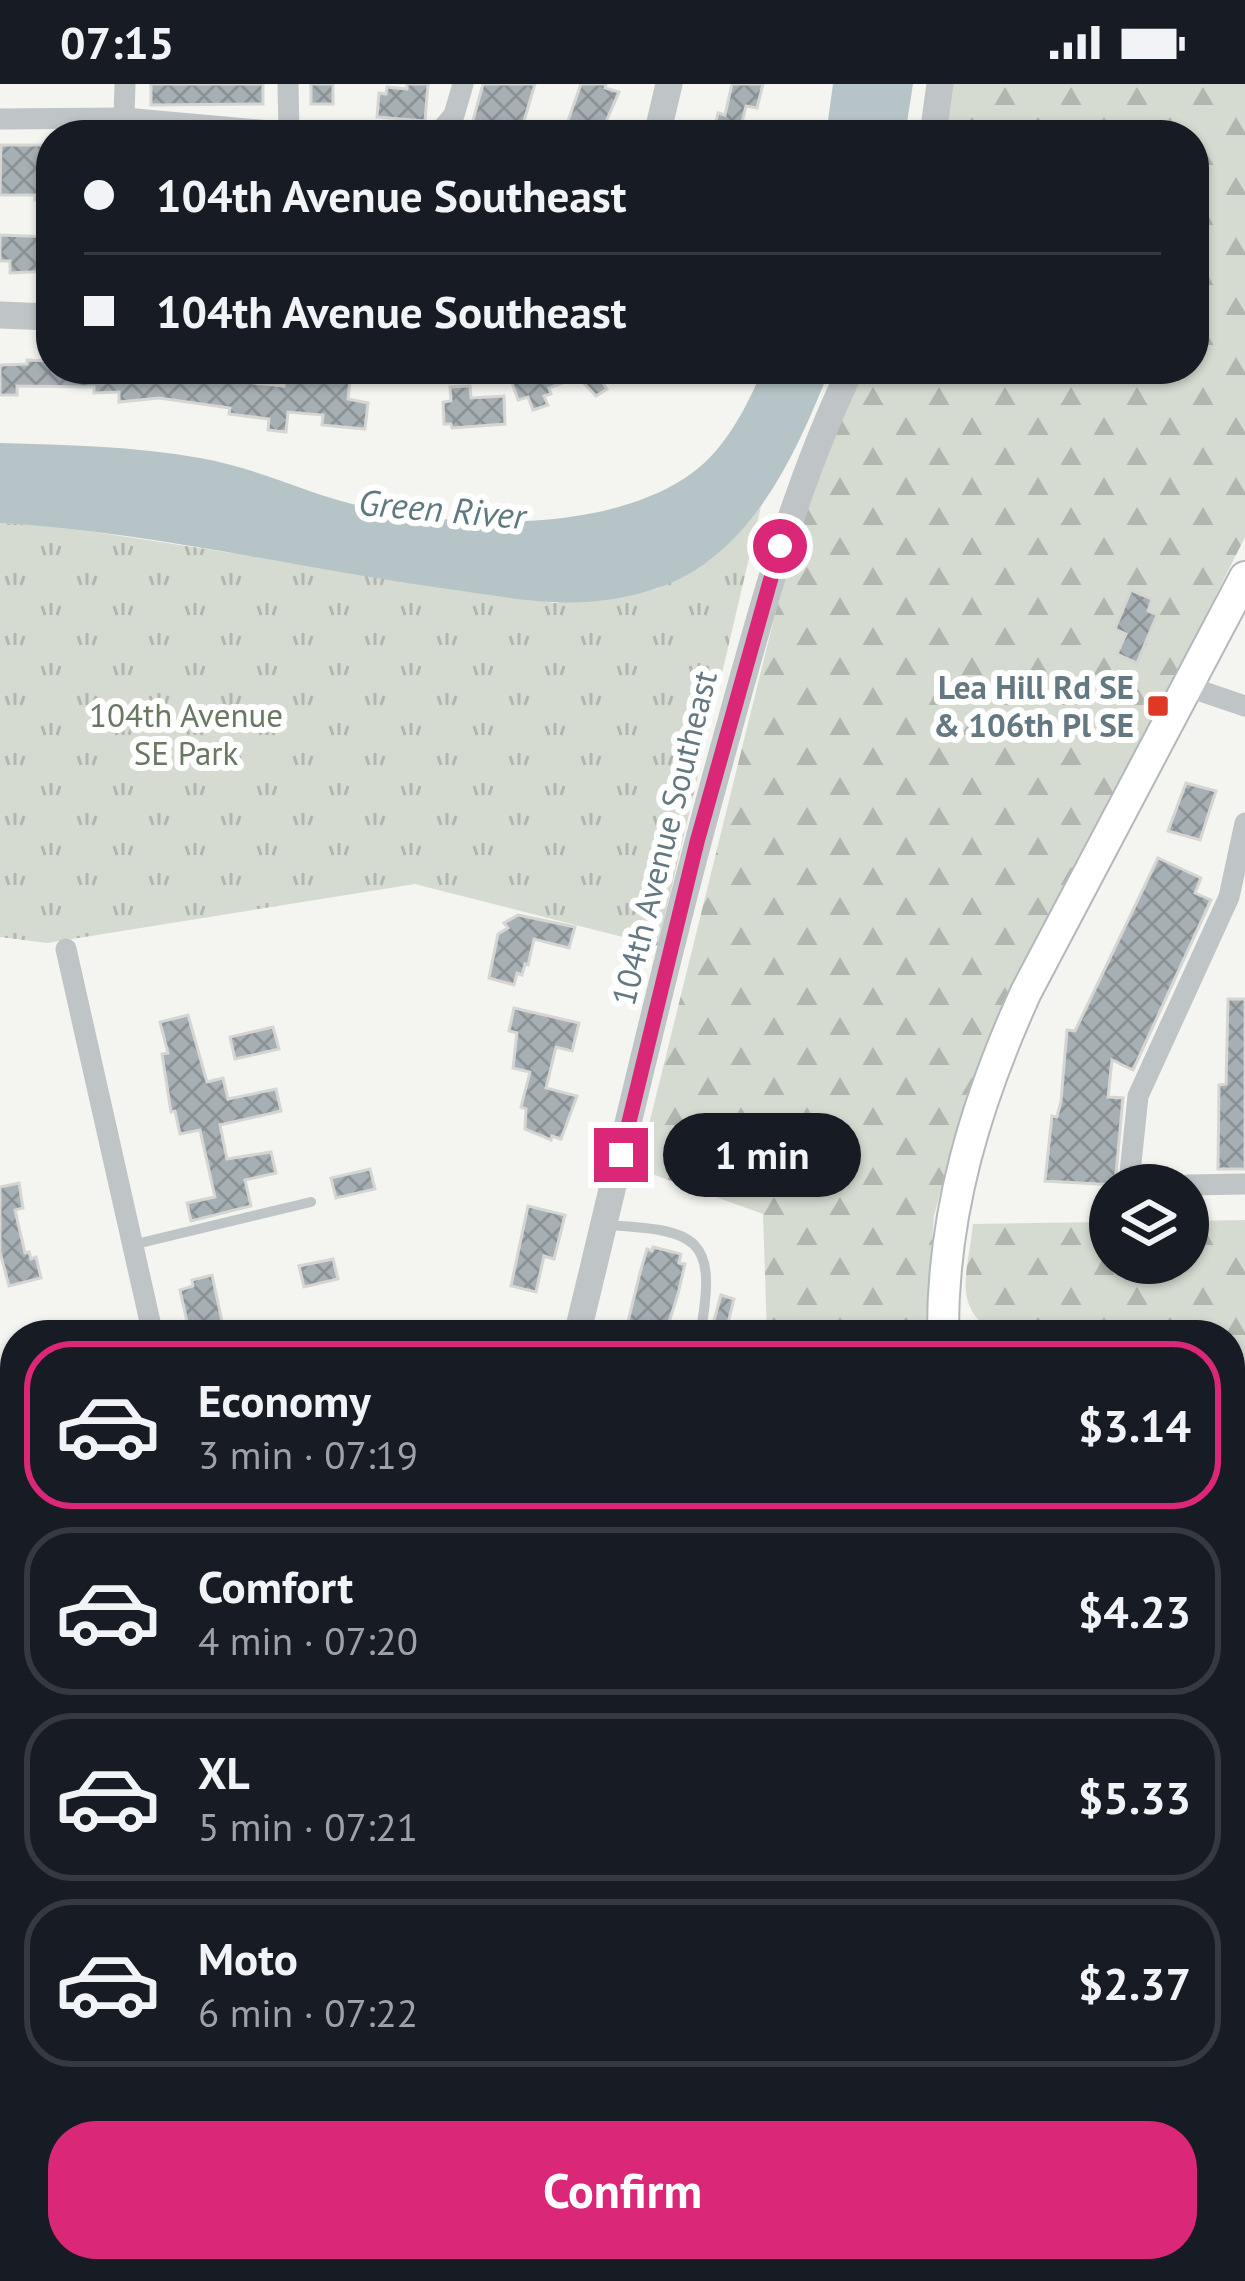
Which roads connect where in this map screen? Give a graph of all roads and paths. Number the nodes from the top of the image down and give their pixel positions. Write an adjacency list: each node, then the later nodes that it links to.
1 (125, 84): 6 (street)
2 (289, 84): 9 (street)
3 (463, 84): 10 (street)
4 (669, 84): 11 (street)
5 (940, 84): 12 (street)
6 (124, 118): 7 (street); 8 (street)
7 (0, 119)
8 (149, 120)
9 (289, 120)
10 (450, 120)
11 (661, 120)
12 (934, 120)
13 (0, 315): 14 (street)
14 (36, 316)
15 (844, 384): 26 (street, 104th Avenue Southeast)
16 (1245, 577): 17 (main road)
17 (1190, 687): 18 (street); 31 (main road)
18 (1245, 706)
19 (1245, 823): 20 (street)
20 (1239, 878): 22 (street)
21 (65, 949): 27 (street)
22 (1133, 1164)
23 (1245, 1184): 24 (street)
24 (1209, 1185)
25 (311, 1202): 27 (lane)
26 (604, 1225): 29 (street, 104th Avenue Southeast); 30 (lane)
27 (132, 1246): 28 (street)
28 (149, 1320)
29 (581, 1320)
30 (703, 1320)
31 (944, 1320)

